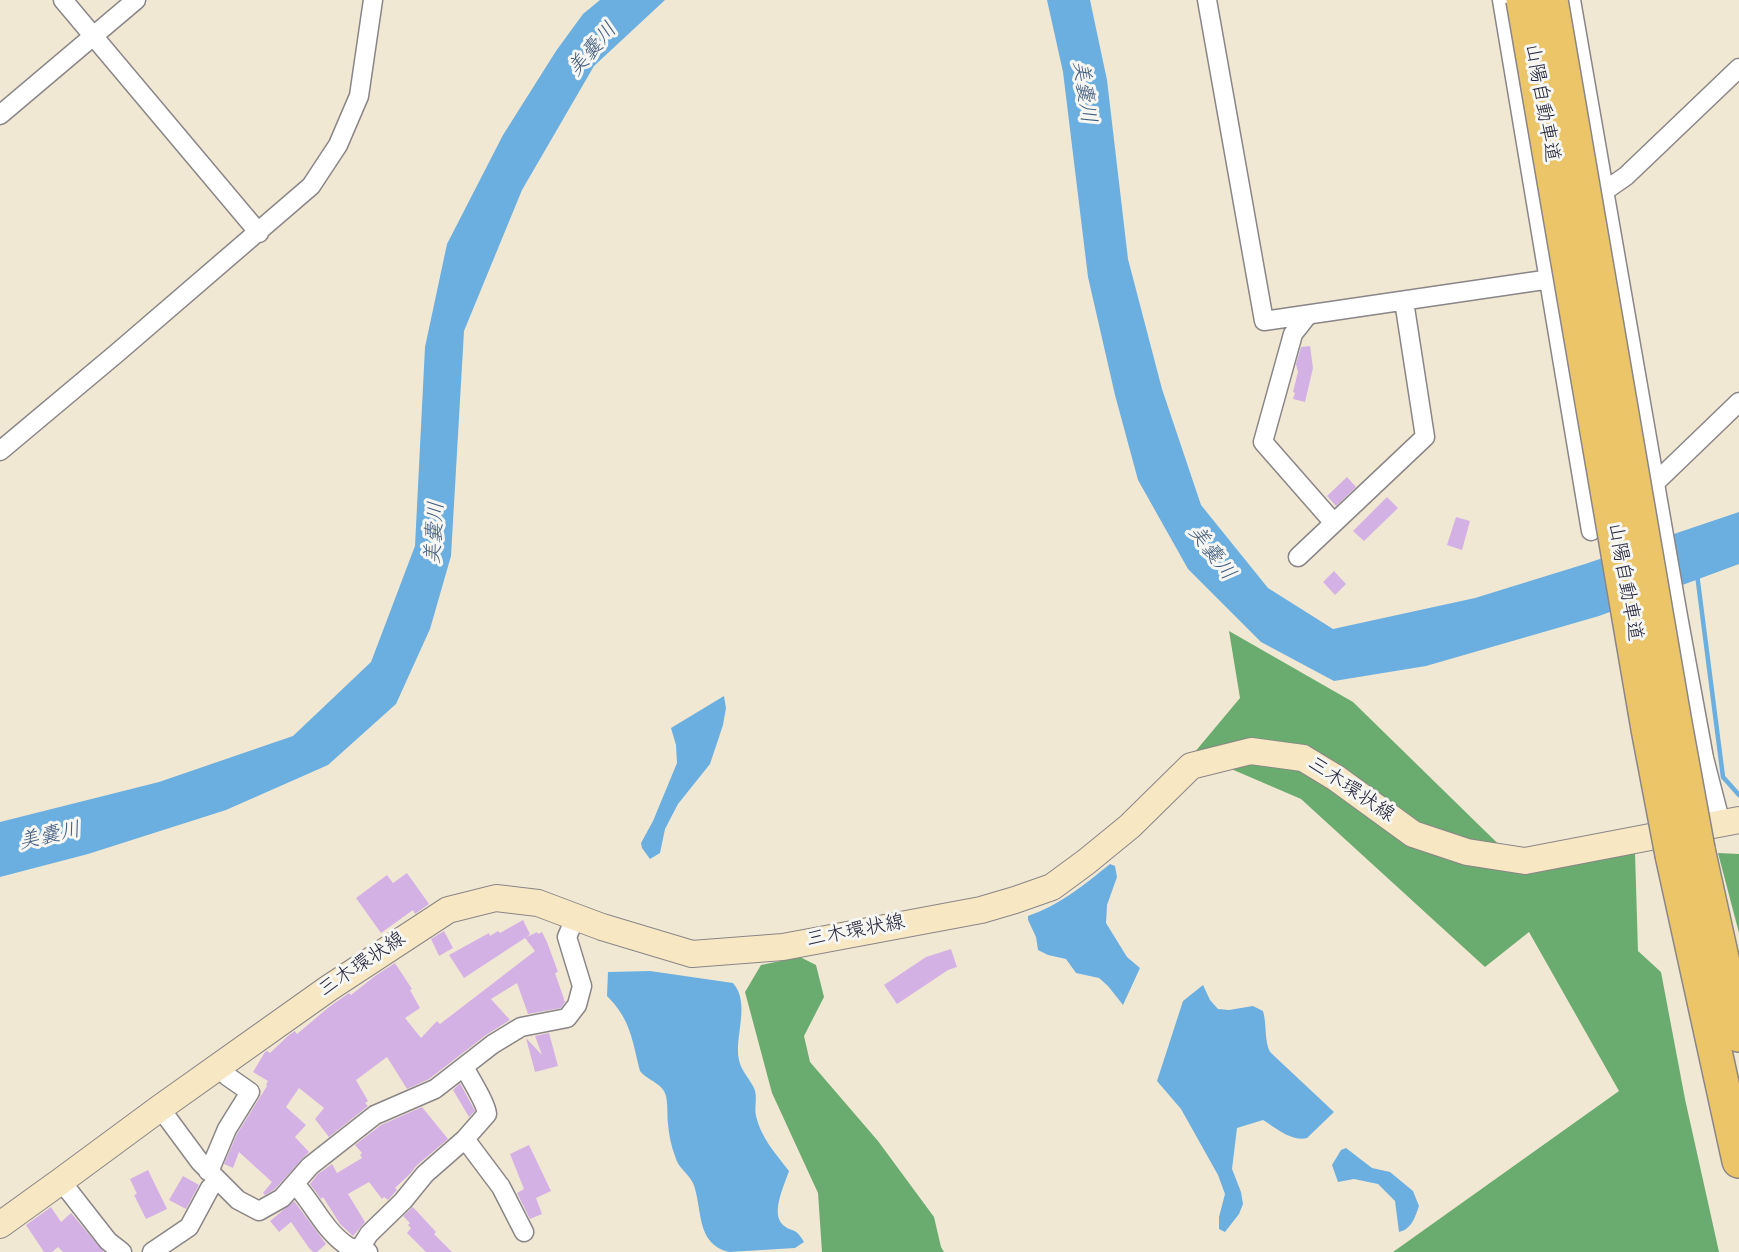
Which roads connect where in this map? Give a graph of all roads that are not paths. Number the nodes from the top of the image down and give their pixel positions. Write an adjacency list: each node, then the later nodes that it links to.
1 (63, 0): 9 (street)
2 (136, 0): 9 (street)
3 (373, 0): 13 (street)
4 (1207, 0): 17 (street)
5 (1502, 0): 15 (street)
6 (1523, 0): 25 (highway, 山陽自動車道, bridge)
7 (1551, 0): 25 (highway, 山陽自動車道, bridge)
8 (1571, 0): 12 (street)
9 (93, 36): 11 (street); 13 (street)
10 (1739, 68): 12 (street)
11 (0, 115)
12 (1604, 192): 14 (street)
13 (259, 233): 19 (street)
14 (1619, 270): 15 (street); 20 (street)
15 (1550, 280): 16 (street); 22 (street)
16 (1404, 301): 17 (street); 21 (street)
17 (1308, 315): 21 (street)
18 (1739, 402): 20 (street)
19 (0, 451)
20 (1656, 482): 24 (street)
21 (1334, 523): 23 (street)
22 (1591, 531)
23 (1298, 557)
24 (1730, 822): 26 (main road, 三木環状線)
25 (1685, 852): 27 (highway, 山陽自動車道); 32 (highway, 山陽自動車道)
26 (576, 916): 28 (main road, 三木環状線); 29 (street)
27 (1739, 1035)
28 (219, 1066): 30 (main road, 三木環状線); 33 (street)
29 (464, 1067): 31 (street); 35 (street)
30 (160, 1108): 33 (street); 34 (main road, 三木環状線)
31 (465, 1139): 37 (street); 38 (street)
32 (1739, 1161)
33 (213, 1175): 35 (street); 40 (street)
34 (61, 1181): 36 (main road, 三木環状線); 39 (street)
35 (295, 1184): 38 (street)
36 (0, 1225)
37 (524, 1232)
38 (364, 1251)
39 (122, 1252)
40 (152, 1252)

